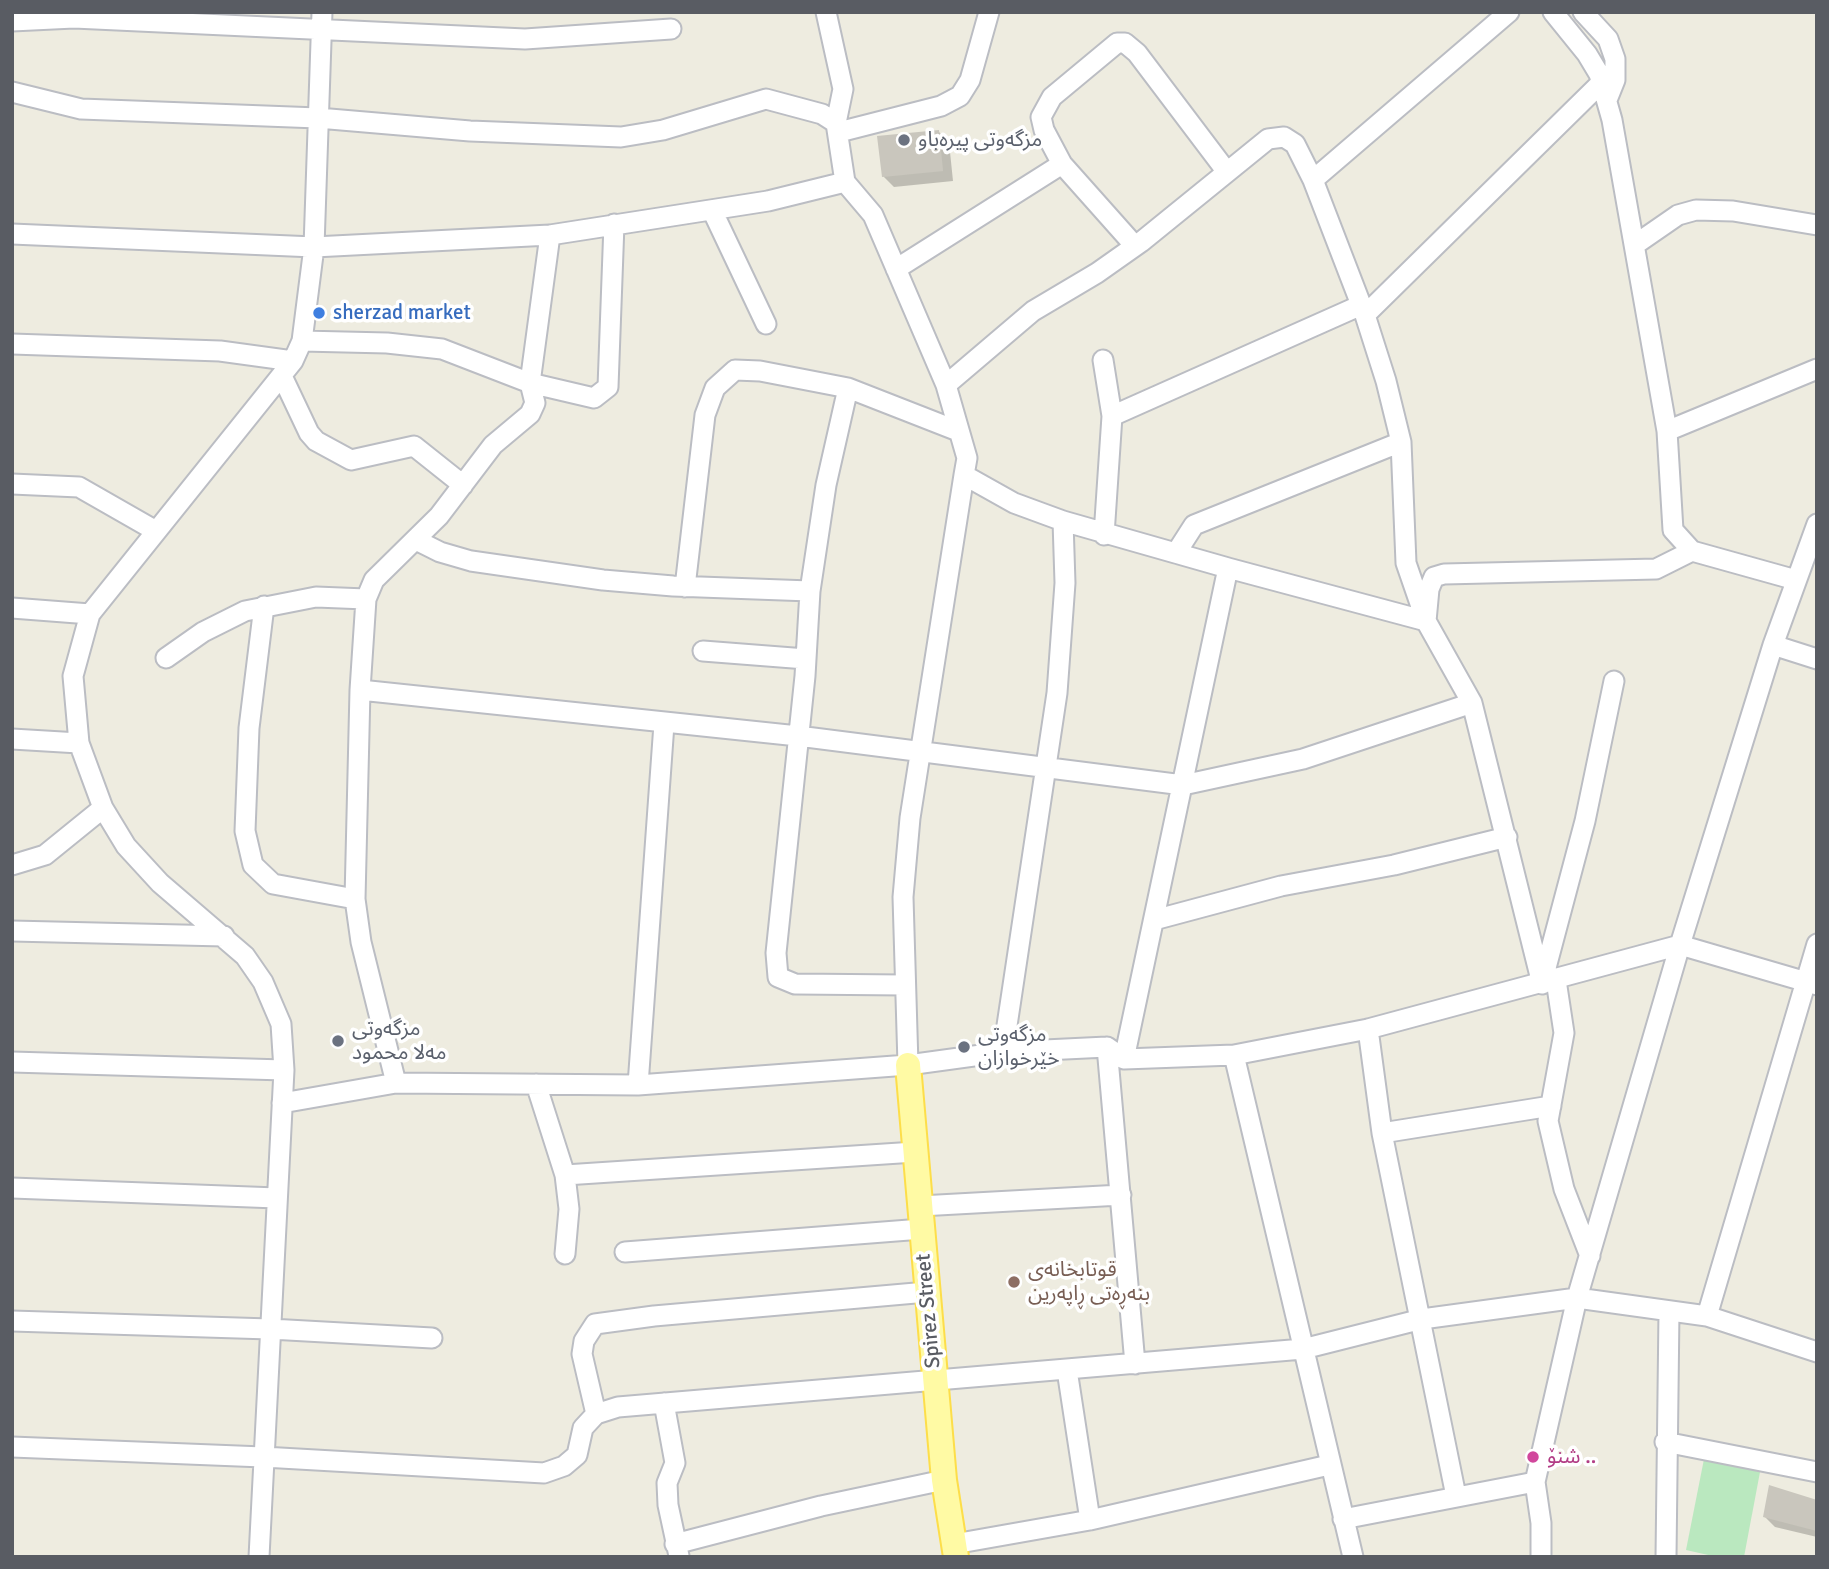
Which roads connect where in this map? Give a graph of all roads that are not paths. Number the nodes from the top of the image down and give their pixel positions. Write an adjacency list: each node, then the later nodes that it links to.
1 (826, 12): 13 (street)
2 (989, 12): 13 (street)
3 (1509, 12): 16 (street)
4 (1553, 12): 9 (street)
5 (1583, 12): 11 (street)
6 (12, 21): 7 (street)
7 (322, 22): 8 (street); 12 (street)
8 (671, 29)
9 (1602, 82): 11 (street); 27 (street)
10 (12, 92): 12 (street)
11 (1605, 105): 23 (street)
12 (318, 118): 13 (street); 25 (street)
13 (837, 127): 17 (street)
14 (1062, 164): 15 (street); 24 (street); 26 (street)
15 (1227, 172): 16 (street); 24 (street)
16 (1313, 180): 27 (street)
17 (845, 182): 18 (street); 26 (street)
18 (712, 210): 19 (street); 28 (street)
19 (614, 224): 22 (street); 34 (street)
20 (1817, 225): 23 (street)
21 (12, 234): 25 (street)
22 (550, 235): 25 (street); 34 (street)
23 (1636, 244): 39 (street)
24 (1135, 246): 35 (street)
25 (314, 247): 29 (street)
26 (896, 269): 35 (street)
27 (1362, 311): 37 (street); 40 (street)
28 (766, 324)
29 (302, 341): 32 (street); 34 (street)
30 (12, 344): 32 (street)
31 (1103, 360): 37 (street)
32 (288, 368): 43 (street); 46 (street)
33 (1817, 369): 39 (street)
34 (530, 383): 43 (street)
35 (946, 385): 38 (street)
36 (848, 388): 38 (street); 53 (street); 54 (street)
37 (1112, 415): 47 (street)
38 (958, 431): 41 (street)
39 (1667, 431): 49 (street)
40 (1401, 442): 50 (street); 59 (street)
41 (964, 475): 44 (street); 72 (street)
42 (12, 484): 46 (street)
43 (463, 485): 48 (street)
44 (1063, 522): 47 (street); 73 (street)
45 (1817, 524): 52 (street)
46 (156, 531): 58 (street)
47 (1104, 535): 50 (street)
48 (416, 540): 53 (street); 55 (street)
49 (1692, 551): 52 (street); 59 (street)
50 (1176, 553): 51 (street)
51 (1228, 568): 59 (street); 74 (street)
52 (1796, 580): 60 (street)
53 (685, 587): 54 (street)
54 (810, 592): 63 (street)
55 (366, 600): 56 (street); 66 (street)
56 (264, 606): 62 (street); 78 (street)
57 (12, 608): 58 (street)
58 (90, 614): 71 (street)
59 (1426, 621): 67 (street)
60 (1773, 645): 64 (street); 83 (street)
61 (703, 651): 63 (street)
62 (166, 658)
63 (806, 659): 69 (street)
64 (1817, 659)
65 (1614, 681): 84 (street)
66 (359, 690): 68 (street); 78 (street)
67 (1472, 703): 74 (street); 76 (street)
68 (664, 724): 69 (street); 97 (street)
69 (798, 736): 72 (street); 86 (street)
70 (12, 739): 71 (street)
71 (79, 743): 75 (street)
72 (921, 752): 73 (street); 86 (street)
73 (1044, 765): 74 (street); 89 (street)
74 (1183, 785): 79 (street)
75 (103, 808): 77 (street); 81 (street)
76 (1507, 837): 79 (street); 84 (street)
77 (12, 865)
78 (355, 899): 95 (street)
79 (1154, 920): 91 (street)
80 (12, 931): 81 (street)
81 (224, 936): 94 (street)
82 (1817, 944): 85 (street)
83 (1680, 945): 84 (street); 85 (street); 109 (street)
84 (1549, 982): 87 (street); 99 (street)
85 (1811, 983): 113 (street)
86 (904, 985): 93 (street)
87 (1368, 1029): 90 (street); 100 (street)
88 (1107, 1047): 89 (street); 91 (street); 104 (street)
89 (1003, 1052): 93 (street)
90 (1234, 1055): 91 (street); 118 (street)
91 (1124, 1059)
92 (12, 1062): 94 (street)
93 (908, 1065): 97 (street); 101 (main road, Spirez Street)
94 (284, 1070): 98 (street)
95 (396, 1083): 96 (street); 98 (street)
96 (536, 1084): 97 (street); 102 (street)
97 (638, 1085)
98 (282, 1103): 105 (street)
99 (1551, 1106): 100 (street); 109 (street)
100 (1382, 1133): 114 (street)
101 (915, 1152): 102 (street); 106 (main road, Spirez Street)
102 (565, 1175): 108 (street)
103 (12, 1188): 105 (street)
104 (1121, 1195): 106 (street); 120 (street)
105 (277, 1198): 116 (street)
106 (921, 1218): 107 (street); 110 (main road, Spirez Street)
107 (625, 1252)
108 (565, 1254)
109 (1590, 1256): 111 (street)
110 (927, 1292): 122 (main road, Spirez Street); 124 (street)
111 (1577, 1298): 112 (street); 114 (street); 131 (street)
112 (1670, 1311): 113 (street); 125 (street)
113 (1707, 1315): 119 (street)
114 (1422, 1319): 118 (street); 132 (street)
115 (12, 1321): 116 (street)
116 (270, 1329): 117 (street); 127 (street)
117 (432, 1338)
118 (1303, 1349): 120 (street); 128 (street)
119 (1817, 1352)
120 (1135, 1364): 121 (street)
121 (1067, 1370): 122 (street); 134 (street)
122 (935, 1381): 123 (street); 130 (main road, Spirez Street)
123 (664, 1403): 124 (street); 136 (street)
124 (596, 1414): 127 (street)
125 (1665, 1442): 129 (street); 140 (street)
126 (12, 1447): 127 (street)
127 (263, 1457): 137 (street)
128 (1329, 1465): 133 (street); 134 (street)
129 (1817, 1472)
130 (944, 1480): 135 (main road, Spirez Street); 136 (street)
131 (1535, 1482): 132 (street); 139 (street)
132 (1456, 1496): 133 (street)
133 (1343, 1519): 138 (street)
134 (1090, 1520): 135 (street)
135 (955, 1550)
136 (677, 1551)
137 (259, 1557)
138 (1353, 1557)
139 (1541, 1557)
140 (1666, 1557)

